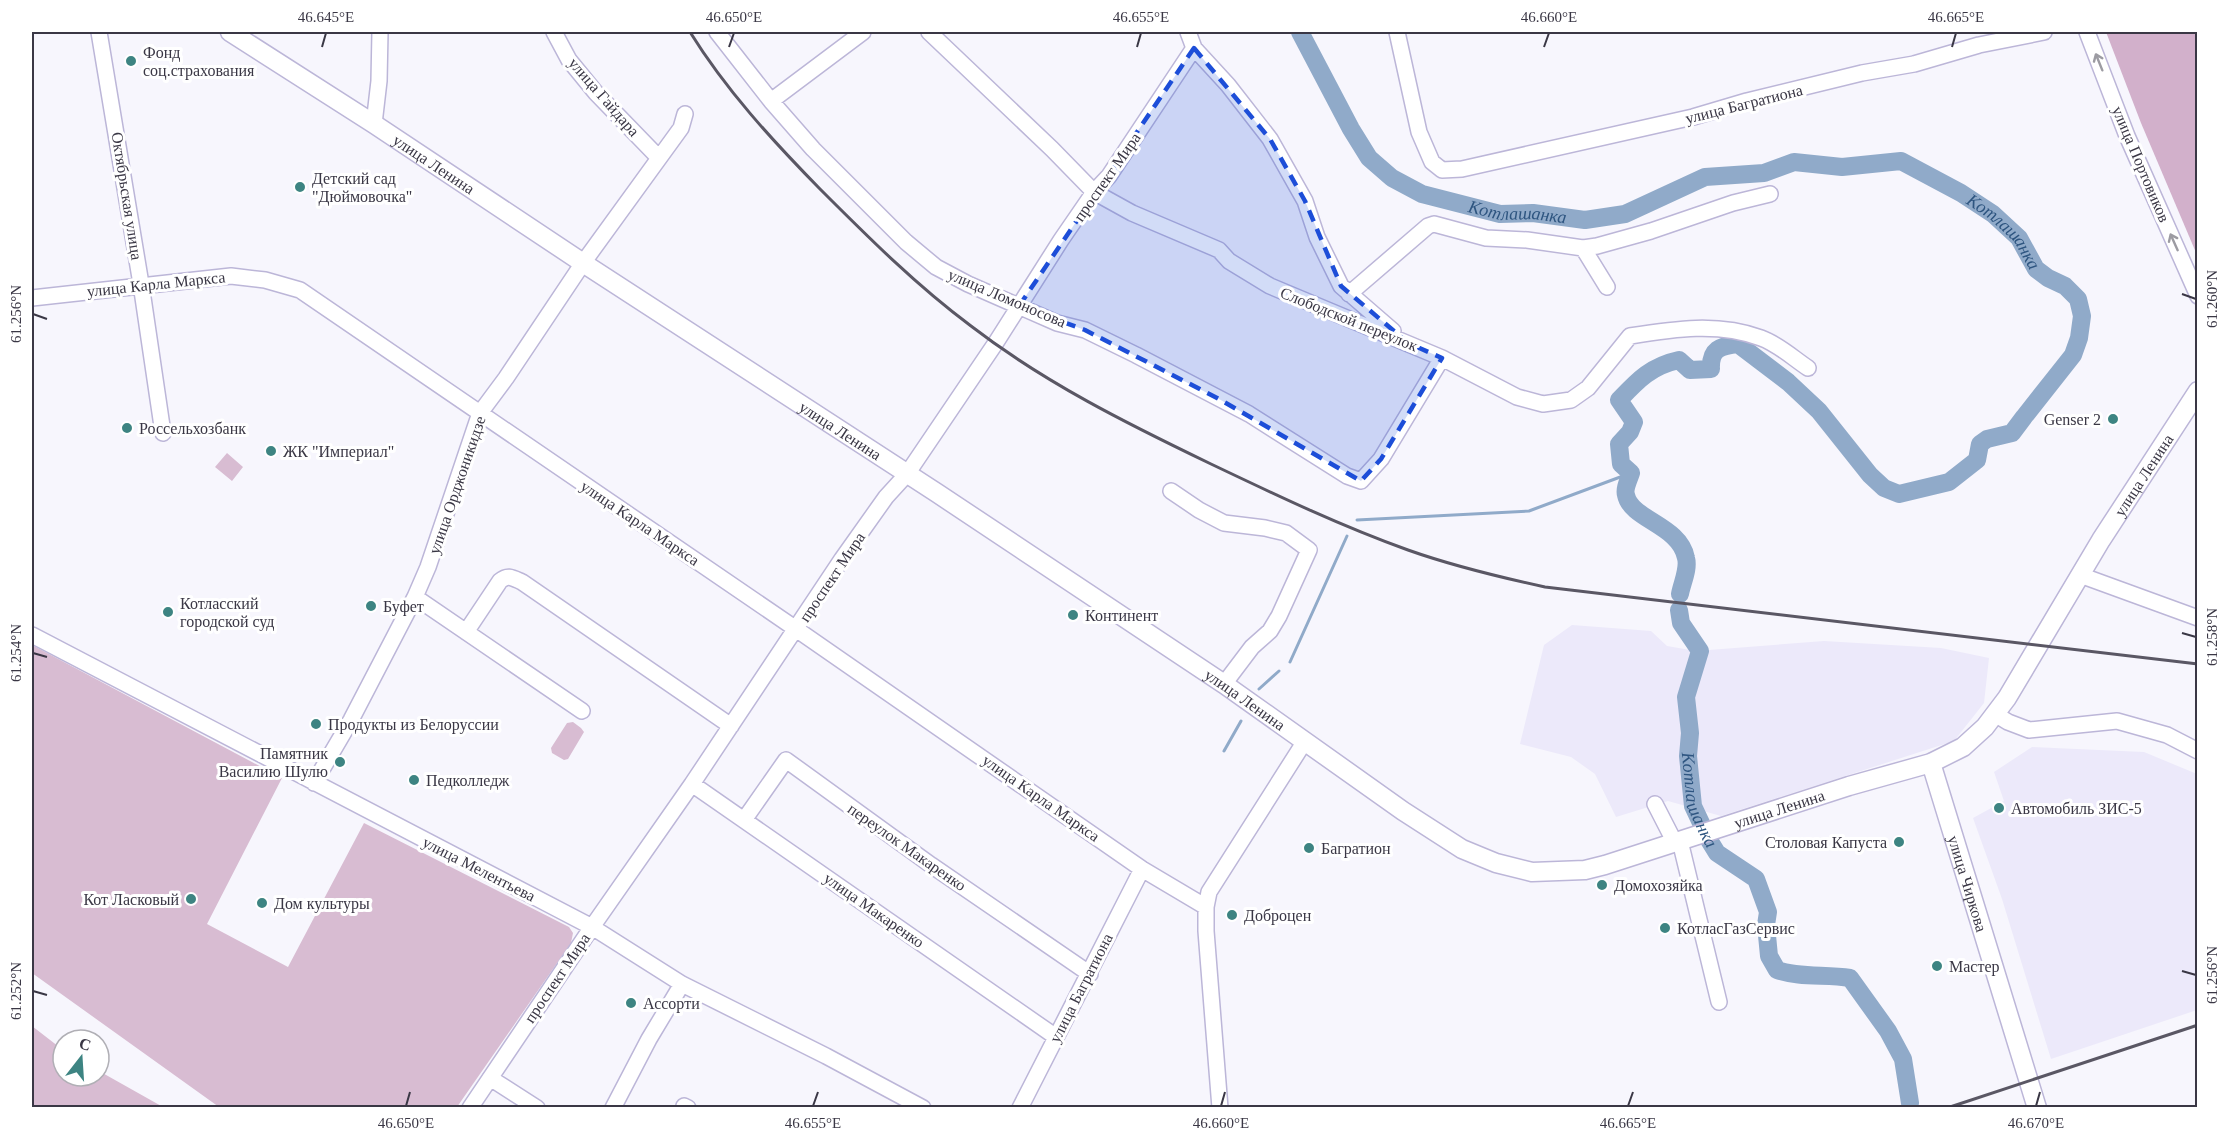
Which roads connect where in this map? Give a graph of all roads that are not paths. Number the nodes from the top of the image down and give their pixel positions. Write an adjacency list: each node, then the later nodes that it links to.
1 (99, 32): 21 (street, Октябрьская улица)
2 (230, 32): 15 (main road, улица Ленина)
3 (380, 32): 15 (street)
4 (554, 32): 16 (street, улица Гайдара)
5 (717, 32): 13 (street, улица Ломоносова)
6 (863, 32): 13 (street)
7 (929, 32): 17 (street, Слободской переулок)
8 (1188, 32): 12 (street)
9 (1397, 32): 10 (street, улица Багратиона)
10 (2044, 32)
11 (2087, 32): 24 (street, улица Портовиков, one-way to 11)
12 (1194, 48): 17 (street, проспект Мира); 23 (street)
13 (771, 101): 26 (street, улица Ломоносова)
14 (685, 114): 16 (street, улица Орджоникидзе)
15 (374, 124): 20 (main road, улица Ленина)
16 (659, 158): 20 (street, улица Орджоникидзе)
17 (1094, 192): 26 (street, проспект Мира); 27 (street, Слободской переулок)
18 (1770, 194): 19 (street)
19 (1583, 248): 22 (street); 23 (street)
20 (583, 262): 31 (street, улица Орджоникидзе); 33 (main road, улица Ленина)
21 (141, 284): 25 (street, улица Карла Маркса); 31 (street, улица Карла Маркса); 32 (street, Октябрьская улица)
22 (1606, 287)
23 (1348, 294): 27 (street)
24 (2198, 296)
25 (32, 298)
26 (1019, 306): 28 (street, улица Ломоносова); 33 (street, проспект Мира)
27 (1408, 343): 28 (street, Слободской переулок)
28 (1442, 358): 29 (street, Слободской переулок)
29 (1808, 368)
30 (2198, 391): 35 (main road, улица Ленина)
31 (480, 413): 36 (street, улица Орджоникидзе); 38 (street, улица Карла Маркса)
32 (163, 433)
33 (907, 474): 38 (street, проспект Мира); 41 (main road, улица Ленина)
34 (1171, 491): 41 (street)
35 (2080, 574): 37 (street); 43 (main road, улица Ленина)
36 (415, 597): 39 (street); 48 (street, улица Орджоникидзе)
37 (2198, 618)
38 (796, 629): 44 (street, проспект Мира); 53 (street, улица Карла Маркса)
39 (466, 632): 42 (street); 44 (street)
40 (32, 635): 48 (street, улица Мелентьева)
41 (1224, 684): 45 (main road, улица Ленина)
42 (582, 711)
43 (1995, 714): 46 (street); 47 (main road, улица Ленина)
44 (731, 726): 49 (street, проспект Мира)
45 (1305, 741): 52 (main road, улица Ленина); 54 (street)
46 (2198, 751)
47 (1931, 763): 52 (main road, улица Ленина); 67 (main road, улица Чиркова)
48 (314, 783): 55 (street, улица Мелентьева)
49 (692, 784): 51 (street, улица Макаренко); 55 (street, проспект Мира)
50 (1654, 804): 52 (street)
51 (744, 820): 56 (street, переулок Макаренко); 59 (street, улица Макаренко)
52 (1683, 841): 58 (street)
53 (1142, 868): 54 (street, улица Карла Маркса); 56 (street, улица Багратиона)
54 (1206, 907): 66 (street)
55 (592, 927): 57 (street, улица Мелентьева); 60 (street, проспект Мира)
56 (1090, 974): 59 (street, улица Багратиона)
57 (682, 984): 63 (street); 64 (street, улица Мелентьева)
58 (1719, 1002)
59 (1056, 1037): 65 (street, улица Багратиона)
60 (490, 1078): 61 (street, проспект Мира); 62 (street)
61 (470, 1107)
62 (537, 1107)
63 (613, 1107)
64 (923, 1107)
65 (1020, 1107)
66 (1220, 1107)
67 (2037, 1107)

